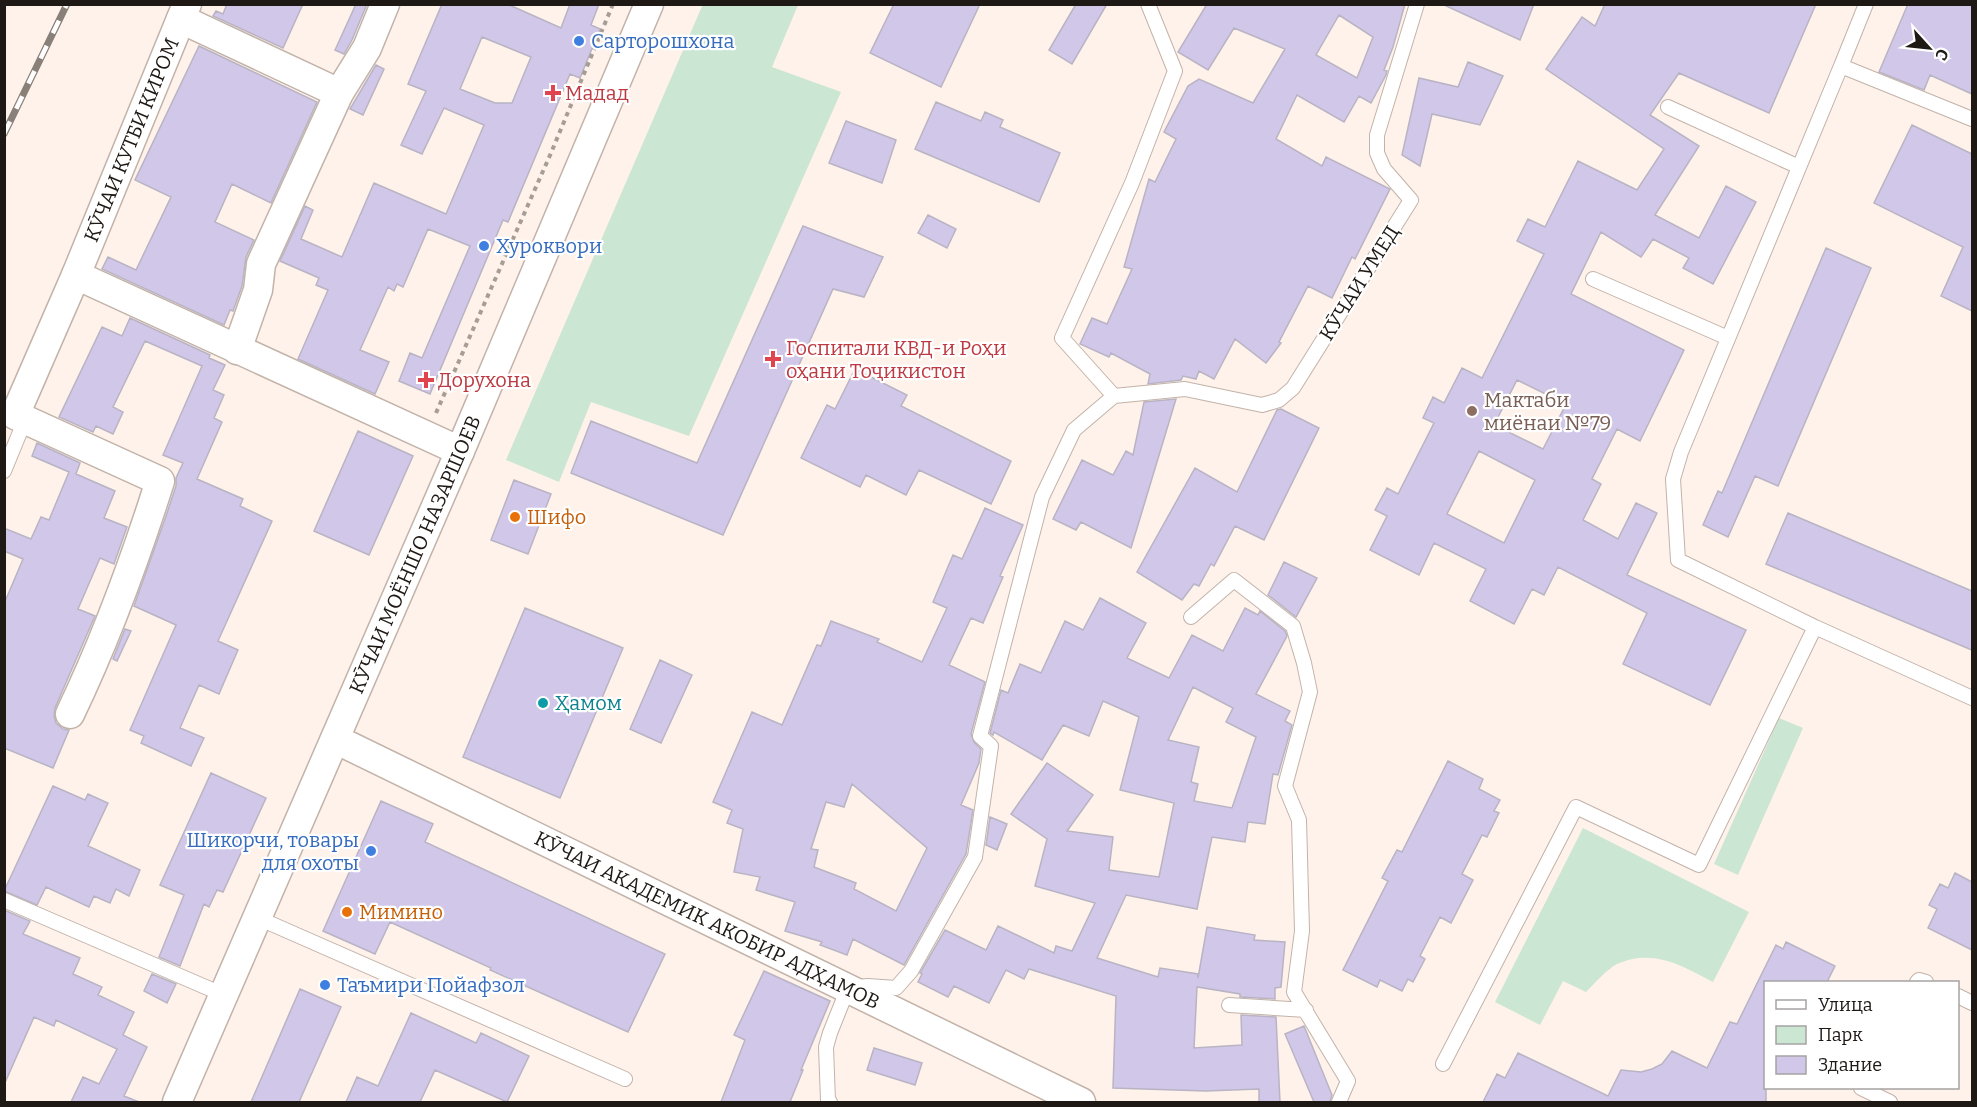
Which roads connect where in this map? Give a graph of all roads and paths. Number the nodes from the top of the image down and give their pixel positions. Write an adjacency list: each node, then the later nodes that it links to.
1 (385, 4): 9 (street)
2 (613, 4): 19 (path)
3 (649, 4): 20 (street, КӮЧАИ МОЁНШО НАЗАРШОЕВ)
4 (1148, 4): 17 (lane)
5 (1416, 4): 17 (lane, КӮЧАИ УМЕД)
6 (1866, 4): 8 (lane)
7 (184, 12): 9 (street); 13 (street, КӮЧАИ КУТБИ КИРОМ)
8 (1841, 66): 11 (lane); 12 (lane)
9 (339, 93): 16 (street)
10 (1668, 107): 12 (lane)
11 (1972, 119)
12 (1799, 167): 15 (lane)
13 (76, 275): 16 (street); 18 (street, КӮЧАИ КУТБИ КИРОМ)
14 (1593, 279): 15 (lane)
15 (1728, 338): 23 (lane)
16 (237, 350): 19 (street)
17 (1114, 396): 29 (lane)
18 (25, 420): 21 (lane); 25 (street)
19 (426, 436): 20 (street)
20 (460, 451): 26 (street, КӮЧАИ МОЁНШО НАЗАРШОЕВ)
21 (4, 471)
22 (1191, 617): 32 (lane)
23 (1815, 627): 24 (lane); 33 (lane)
24 (1972, 698)
25 (70, 714)
26 (335, 739): 28 (street, КӮЧАИ МОЁНШО НАЗАРШОЕВ); 29 (street, КӮЧАИ АКАДЕМИК АКОБИР АДҲАМОВ)
27 (4, 900): 30 (lane)
28 (258, 918): 30 (street, КӮЧАИ МОЁНШО НАЗАРШОЕВ); 34 (lane)
29 (848, 988): 37 (lane); 38 (street, КӮЧАИ АКАДЕМИК АКОБИР АДҲАМОВ)
30 (224, 995): 36 (street, КӮЧАИ МОЁНШО НАЗАРШОЕВ)
31 (1229, 1005): 32 (lane)
32 (1306, 1010): 39 (lane)
33 (1443, 1064)
34 (625, 1079)
35 (1863, 1089): 40 (lane)
36 (177, 1102)
37 (830, 1102)
38 (1081, 1102)
39 (1339, 1102)
40 (1890, 1102)

